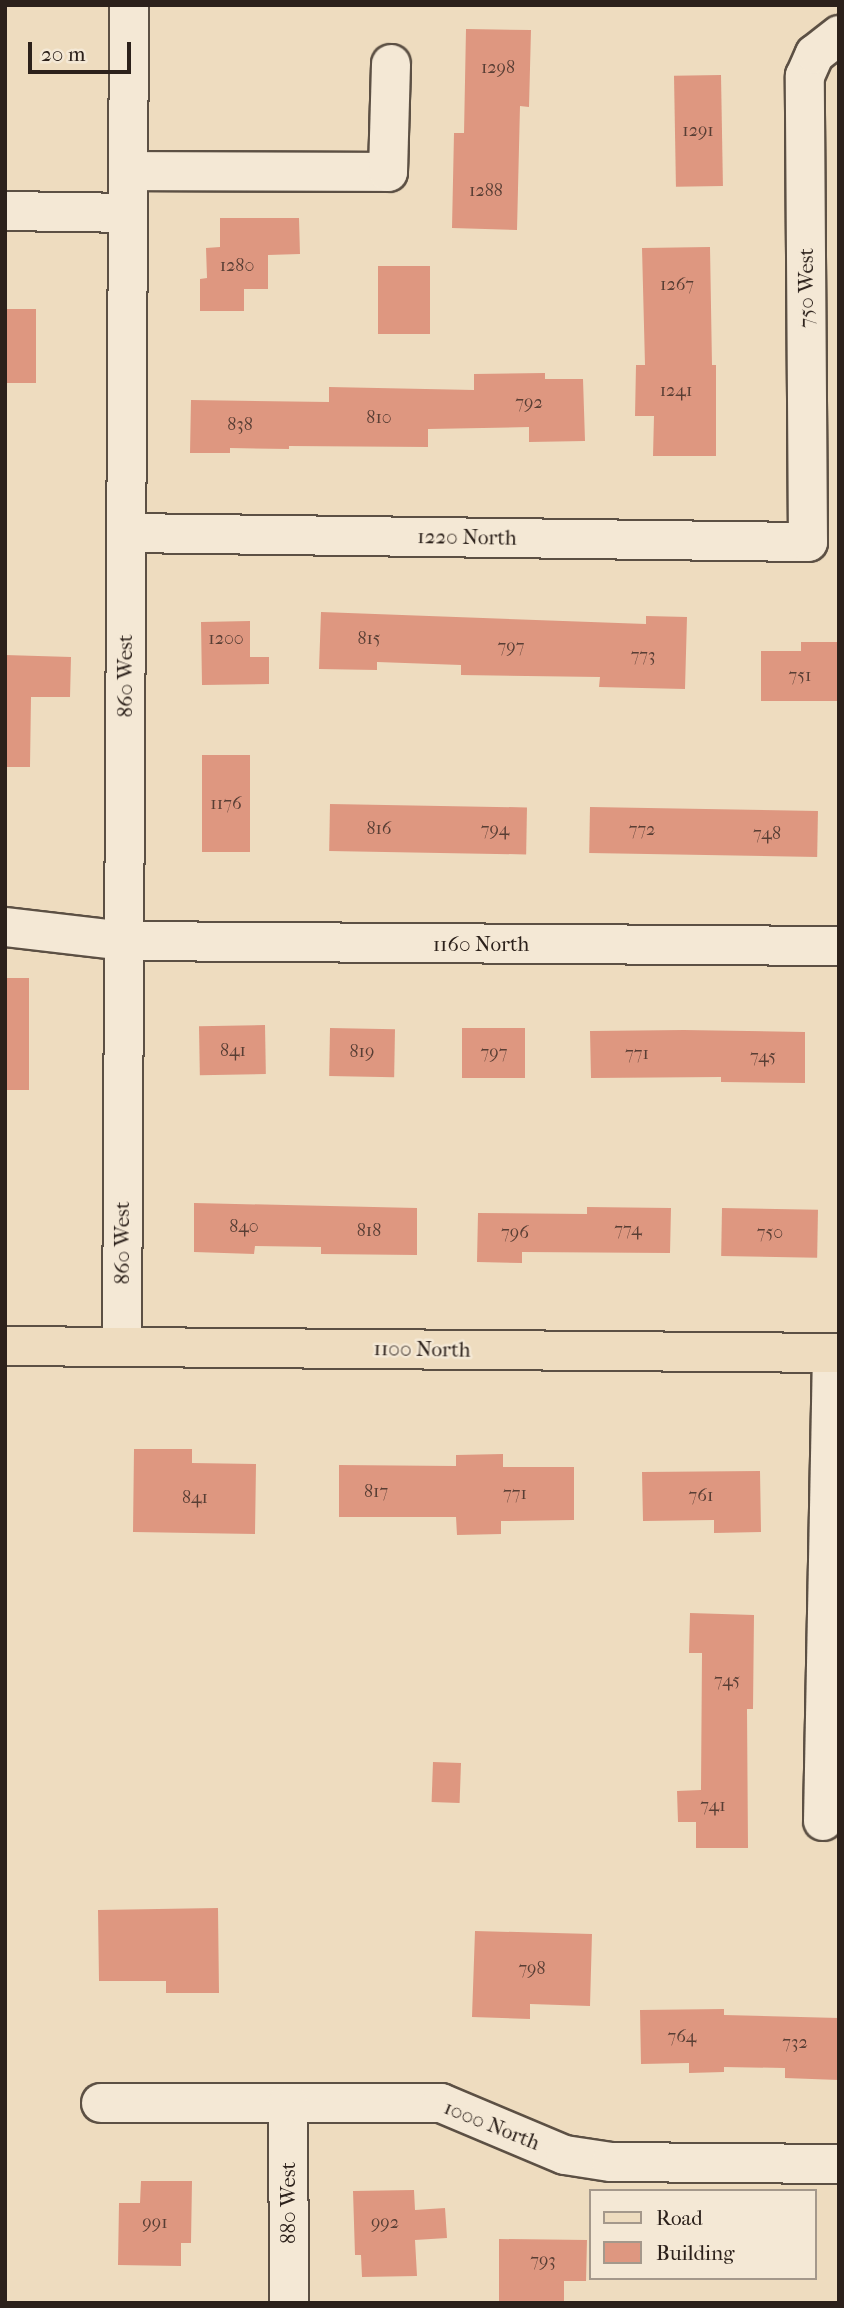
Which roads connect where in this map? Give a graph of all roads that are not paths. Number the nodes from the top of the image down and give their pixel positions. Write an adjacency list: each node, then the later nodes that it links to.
1 (129, 5): 4 (street, 860 West)
2 (833, 39): 8 (street, 750 West)
3 (391, 64): 4 (street)
4 (128, 171): 6 (street, 860 West)
5 (5, 211): 6 (street)
6 (128, 213): 7 (street, 860 West)
7 (126, 533): 8 (street, 1220 North); 10 (street, 860 West)
8 (808, 542)
9 (5, 927): 10 (street, 1160 North)
10 (124, 941): 11 (street, 1160 North); 13 (street, 860 West)
11 (839, 946)
12 (5, 1346): 13 (main road, 1100 North)
13 (122, 1346): 14 (main road, 1100 North)
14 (835, 1353): 15 (street)
15 (823, 1821)
16 (101, 2103): 17 (street, 1000 North)
17 (288, 2103): 18 (street, 1000 North); 19 (street, 880 West)
18 (839, 2164)
19 (289, 2303)

